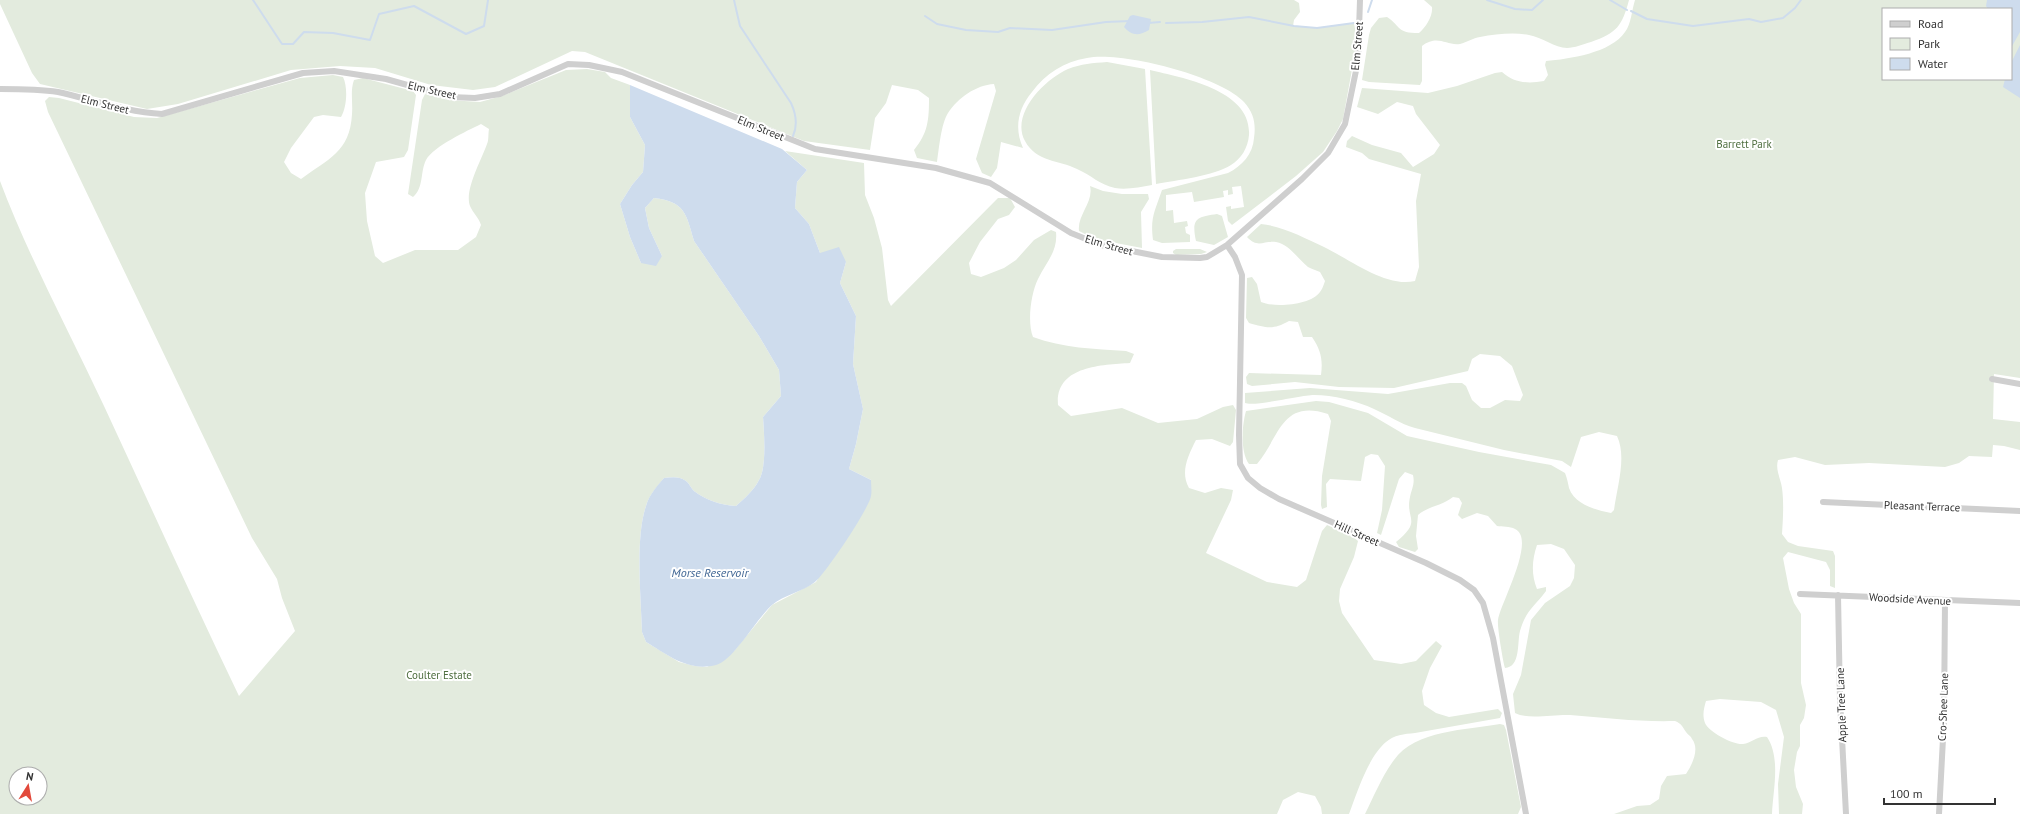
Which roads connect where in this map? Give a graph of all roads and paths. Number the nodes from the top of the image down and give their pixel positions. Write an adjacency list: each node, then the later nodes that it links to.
1 (1360, 0): 3 (street, Elm Street)
2 (0, 89): 3 (street, Elm Street)
3 (1227, 245): 12 (street, Hill Street)
4 (1992, 379): 5 (street)
5 (2020, 384)
6 (1824, 502): 7 (street, Pleasant Terrace)
7 (2020, 511)
8 (1800, 594): 9 (street, Woodside Avenue)
9 (1838, 595): 10 (street, Woodside Avenue); 13 (street, Apple Tree Lane)
10 (1945, 601): 11 (street, Woodside Avenue); 14 (street, Cro-Shee Lane)
11 (2020, 603)
12 (1526, 814)
13 (1846, 814)
14 (1939, 814)

